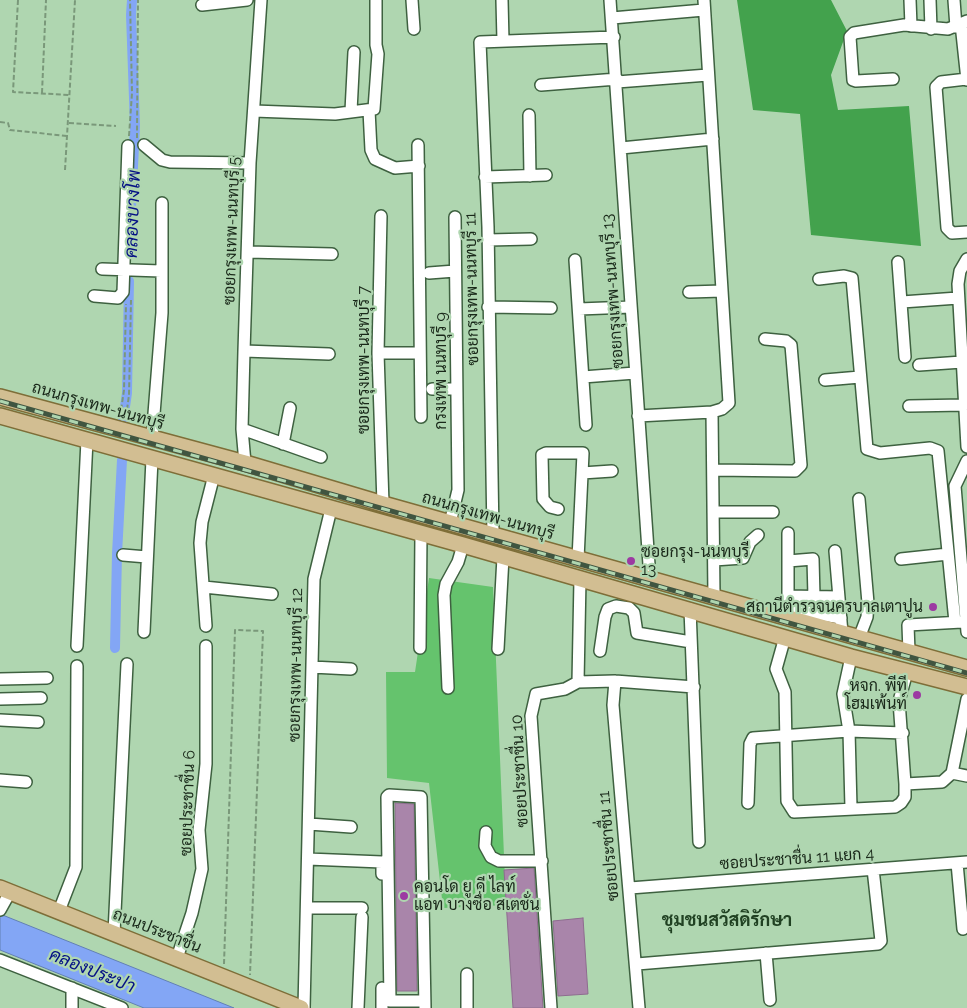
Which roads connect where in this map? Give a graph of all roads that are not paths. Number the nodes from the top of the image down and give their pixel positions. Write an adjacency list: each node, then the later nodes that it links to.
1 (248, 0): 10 (street)
2 (261, 0): 26 (street, ซอยกรุงเทพ-นนทบุรี 5)
3 (376, 0): 25 (street)
4 (412, 0): 15 (street)
5 (502, 0): 18 (street)
6 (610, 0): 12 (street, ซอยกรุงเทพ-นนทบุรี 13)
7 (910, 0): 14 (street)
8 (930, 0): 16 (street)
9 (954, 0): 13 (street)
10 (202, 5)
11 (704, 5): 12 (street); 20 (street)
12 (612, 18): 17 (street, ซอยกรุงเทพ-นนทบุรี 13)
13 (961, 24): 16 (street); 22 (street)
14 (911, 26): 16 (street); 21 (street)
15 (414, 29)
16 (932, 29)
17 (614, 37): 18 (street); 23 (street, ซอยกรุงเทพ-นนทบุรี 13)
18 (503, 41): 38 (street, ซอยกรุงเทพ-นนทบุรี 11)
19 (354, 52): 27 (street)
20 (708, 75): 23 (street); 29 (street)
21 (893, 79)
22 (967, 79): 42 (street)
23 (617, 81): 24 (street); 33 (street, ซอยกรุงเทพ-นนทบุรี 13)
24 (541, 85)
25 (368, 110): 27 (street); 35 (street)
26 (254, 111): 27 (street); 34 (street, ซอยกรุงเทพ-นนทบุรี 5)
27 (351, 111)
28 (529, 115): 37 (street)
29 (713, 139): 33 (street); 56 (street)
30 (144, 145): 34 (street)
31 (418, 145): 35 (street)
32 (128, 146): 51 (street)
33 (621, 148): 62 (street, ซอยกรุงเทพ-นนทบุรี 13)
34 (250, 162): 45 (street, ซอยกรุงเทพ-นนทบุรี 5)
35 (419, 166): 68 (street)
36 (546, 175): 37 (street)
37 (530, 176): 38 (street)
38 (485, 177): 44 (street, ซอยกรุงเทพ-นนทบุรี 11)
39 (162, 204): 52 (street)
40 (381, 216): 67 (street, ซอยกรุงเทพ-นนทบุรี 7)
41 (455, 217): 53 (street, กรงเทพ นนทบุรี 9)
42 (967, 232)
43 (531, 239): 44 (street)
44 (488, 240): 61 (street, ซอยกรุงเทพ-นนทบุรี 11)
45 (248, 252): 46 (street); 66 (street, ซอยกรุงเทพ-นนทบุรี 5)
46 (332, 254)
47 (967, 259): 59 (street)
48 (575, 260): 64 (street)
49 (898, 262): 60 (street)
50 (102, 269): 51 (street)
51 (127, 269): 52 (street); 58 (street)
52 (162, 271): 90 (street)
53 (456, 271): 54 (street); 78 (street, กรงเทพ นนทบุรี 9)
54 (429, 273)
55 (819, 279): 74 (street)
56 (722, 290): 57 (street); 83 (street)
57 (689, 292)
58 (94, 296)
59 (958, 298): 60 (street); 71 (street)
60 (902, 302): 70 (street)
61 (488, 307): 63 (street); 110 (street, ซอยกรุงเทพ-นนทบุรี 11)
62 (630, 307): 64 (street); 73 (street, ซอยกรุงเทพ-นนทบุรี 13)
63 (552, 308)
64 (578, 309): 75 (street)
65 (765, 339): 97 (street)
66 (244, 351): 69 (street); 88 (street, ซอยกรุงเทพ-นนทบุรี 5)
67 (378, 353): 68 (street); 102 (street, ซอยกรุงเทพ-นนทบุรี 7)
68 (420, 353): 86 (street)
69 (329, 354)
70 (905, 357)
71 (962, 362): 72 (street); 80 (street)
72 (918, 365)
73 (635, 373): 75 (street); 85 (street, ซอยกรุงเทพ-นนทบุรี 13)
74 (860, 376): 76 (street); 114 (street)
75 (583, 377): 87 (street)
76 (825, 380)
77 (432, 389): 78 (street)
78 (456, 389): 107 (street, กรงเทพ นนทบุรี 9)
79 (0, 397): 90 (main road, ถนนกรุงเทพ-นนทบุรี)
80 (964, 405): 81 (street); 92 (street)
81 (909, 406)
82 (290, 408): 91 (street)
83 (712, 412): 85 (street); 97 (street)
84 (0, 416): 89 (main road)
85 (638, 416): 123 (street, ซอยกรุงเทพ-นนทบุรี 13)
86 (421, 417)
87 (586, 426)
88 (242, 429): 91 (street); 96 (street, ซอยกรุงเทพ-นนทบุรี 5)
89 (87, 440): 94 (main road); 140 (street)
90 (155, 440): 94 (main road); 96 (main road, ถนนกรุงเทพ-นนทบุรี)
91 (283, 444): 93 (street)
92 (967, 447)
93 (321, 457)
94 (152, 458): 100 (main road); 117 (street)
95 (967, 461): 134 (street)
96 (245, 463): 102 (main road, ถนนกรุงเทพ-นนทบุรี)
97 (712, 470): 105 (street)
98 (612, 471): 99 (street)
99 (582, 473): 104 (street); 118 (street)
100 (214, 475): 103 (main road); 124 (street)
101 (859, 499): 138 (street)
102 (383, 504): 107 (main road, ถนนกรุงเทพ-นนทบุรี)
103 (331, 509): 108 (main road); 149 (street, ซอยกรุงเทพ-นนทบุรี 12)
104 (558, 509)
105 (713, 512): 106 (street); 120 (street)
106 (773, 512)
107 (450, 523): 110 (main road, ถนนกรุงเทพ-นนทบุรี)
108 (421, 533): 112 (main road); 142 (street)
109 (788, 533): 121 (street)
110 (493, 535): 118 (main road, ถนนกรุงเทพ-นนทบุรี)
111 (758, 535): 120 (street)
112 (463, 545): 116 (main road); 159 (street)
113 (835, 552): 130 (street)
114 (948, 554): 119 (street); 134 (street)
115 (123, 555): 117 (street)
116 (503, 557): 122 (main road); 143 (street)
117 (147, 558): 136 (street)
118 (578, 559): 123 (main road, ถนนกรุงเทพ-นนทบุรี)
119 (901, 559)
120 (714, 560): 128 (street)
121 (788, 561): 126 (street); 129 (street)
122 (580, 578): 127 (main road); 156 (street)
123 (650, 579): 127 (main road); 128 (main road, ถนนกรุงเทพ-นนทบุรี)
124 (204, 587): 125 (street); 135 (street)
125 (272, 594)
126 (788, 596): 129 (street); 132 (street)
127 (646, 597): 131 (main road)
128 (714, 597): 132 (main road, ถนนกรุงเทพ-นนทบุรี)
129 (814, 597): 130 (street)
130 (839, 597): 133 (street)
131 (690, 610): 137 (main road); 139 (street)
132 (788, 614): 133 (main road, ถนนกรุงเทพ-นนทบุรี)
133 (841, 625): 138 (main road, ถนนกรุงเทพ-นนทบุรี)
134 (963, 625): 145 (street)
135 (206, 626)
136 (144, 632)
137 (786, 637): 146 (main road); 167 (street)
138 (860, 638): 145 (main road, ถนนกรุงเทพ-นนทบุรี)
139 (691, 642): 144 (street); 157 (street)
140 (77, 646)
141 (206, 646): 191 (street, ซอยประชาชื่น 6)
142 (420, 648)
143 (498, 650)
144 (600, 651)
145 (909, 652): 150 (main road, ถนนกรุงเทพ-นนทบุรี)
146 (851, 657): 152 (main road); 165 (street)
147 (127, 664): 189 (street)
148 (77, 666): 187 (street)
149 (312, 667): 151 (street); 175 (street, ซอยกรุงเทพ-นนทบุรี 12)
150 (967, 668)
151 (351, 669)
152 (907, 672): 158 (main road); 166 (street)
153 (47, 678): 154 (street)
154 (0, 679)
155 (615, 681): 156 (street, ซอยประชาชื่น 10); 157 (street, ซอยประชาชื่น 10); 183 (street, ซอยประชาชื่น 11)
156 (578, 682): 180 (street, ซอยประชาชื่น 10)
157 (694, 687): 178 (street)
158 (967, 687)
159 (448, 688)
160 (41, 698): 162 (street)
161 (967, 698): 168 (street)
162 (0, 699)
163 (0, 720): 164 (street)
164 (38, 722)
165 (849, 731): 166 (street); 167 (street); 174 (street)
166 (903, 733): 172 (street)
167 (786, 735): 173 (street); 174 (street)
168 (952, 773): 169 (street); 172 (street)
169 (967, 776)
170 (0, 780): 171 (street)
171 (26, 782)
172 (905, 784): 174 (street)
173 (748, 803)
174 (851, 808)
175 (309, 824): 176 (street); 179 (street, ซอยกรุงเทพ-นนทบุรี 12)
176 (351, 827)
177 (486, 832): 180 (street)
178 (699, 842)
179 (308, 859): 185 (street, ซอยกรุงเทพ-นนทบุรี 12); 202 (street)
180 (542, 861): 204 (street, ซอยประชาชื่น 10)
181 (962, 863): 182 (street, ซอยประชาชื่น 11 แยก 4); 188 (street)
182 (873, 869): 183 (street, ซอยประชาชื่น 11 แยก 4); 190 (street)
183 (630, 888): 193 (street, ซอยประชาชื่น 11)
184 (5, 890): 186 (street); 187 (main road, ถนนประชาชื่น)
185 (307, 908): 200 (street, ซอยกรุงเทพ-นนทบุรี 12); 201 (street)
186 (0, 910)
187 (60, 911): 189 (main road, ถนนประชาชื่น)
188 (962, 929)
189 (114, 933): 191 (main road, ถนนประชาชื่น)
190 (766, 953): 193 (street); 196 (street)
191 (177, 958): 200 (main road, ถนนประชาชื่น)
192 (0, 960): 195 (street)
193 (637, 964): 205 (street, ซอยประชาชื่น 11)
194 (467, 974): 203 (street)
195 (72, 988): 198 (street); 199 (street)
196 (770, 1000)
197 (425, 1005): 197 (street)
198 (72, 1008)
199 (122, 1008)
200 (303, 1008)
201 (358, 1008)
202 (382, 1008)
203 (467, 1008)
204 (551, 1008)
205 (639, 1008)

